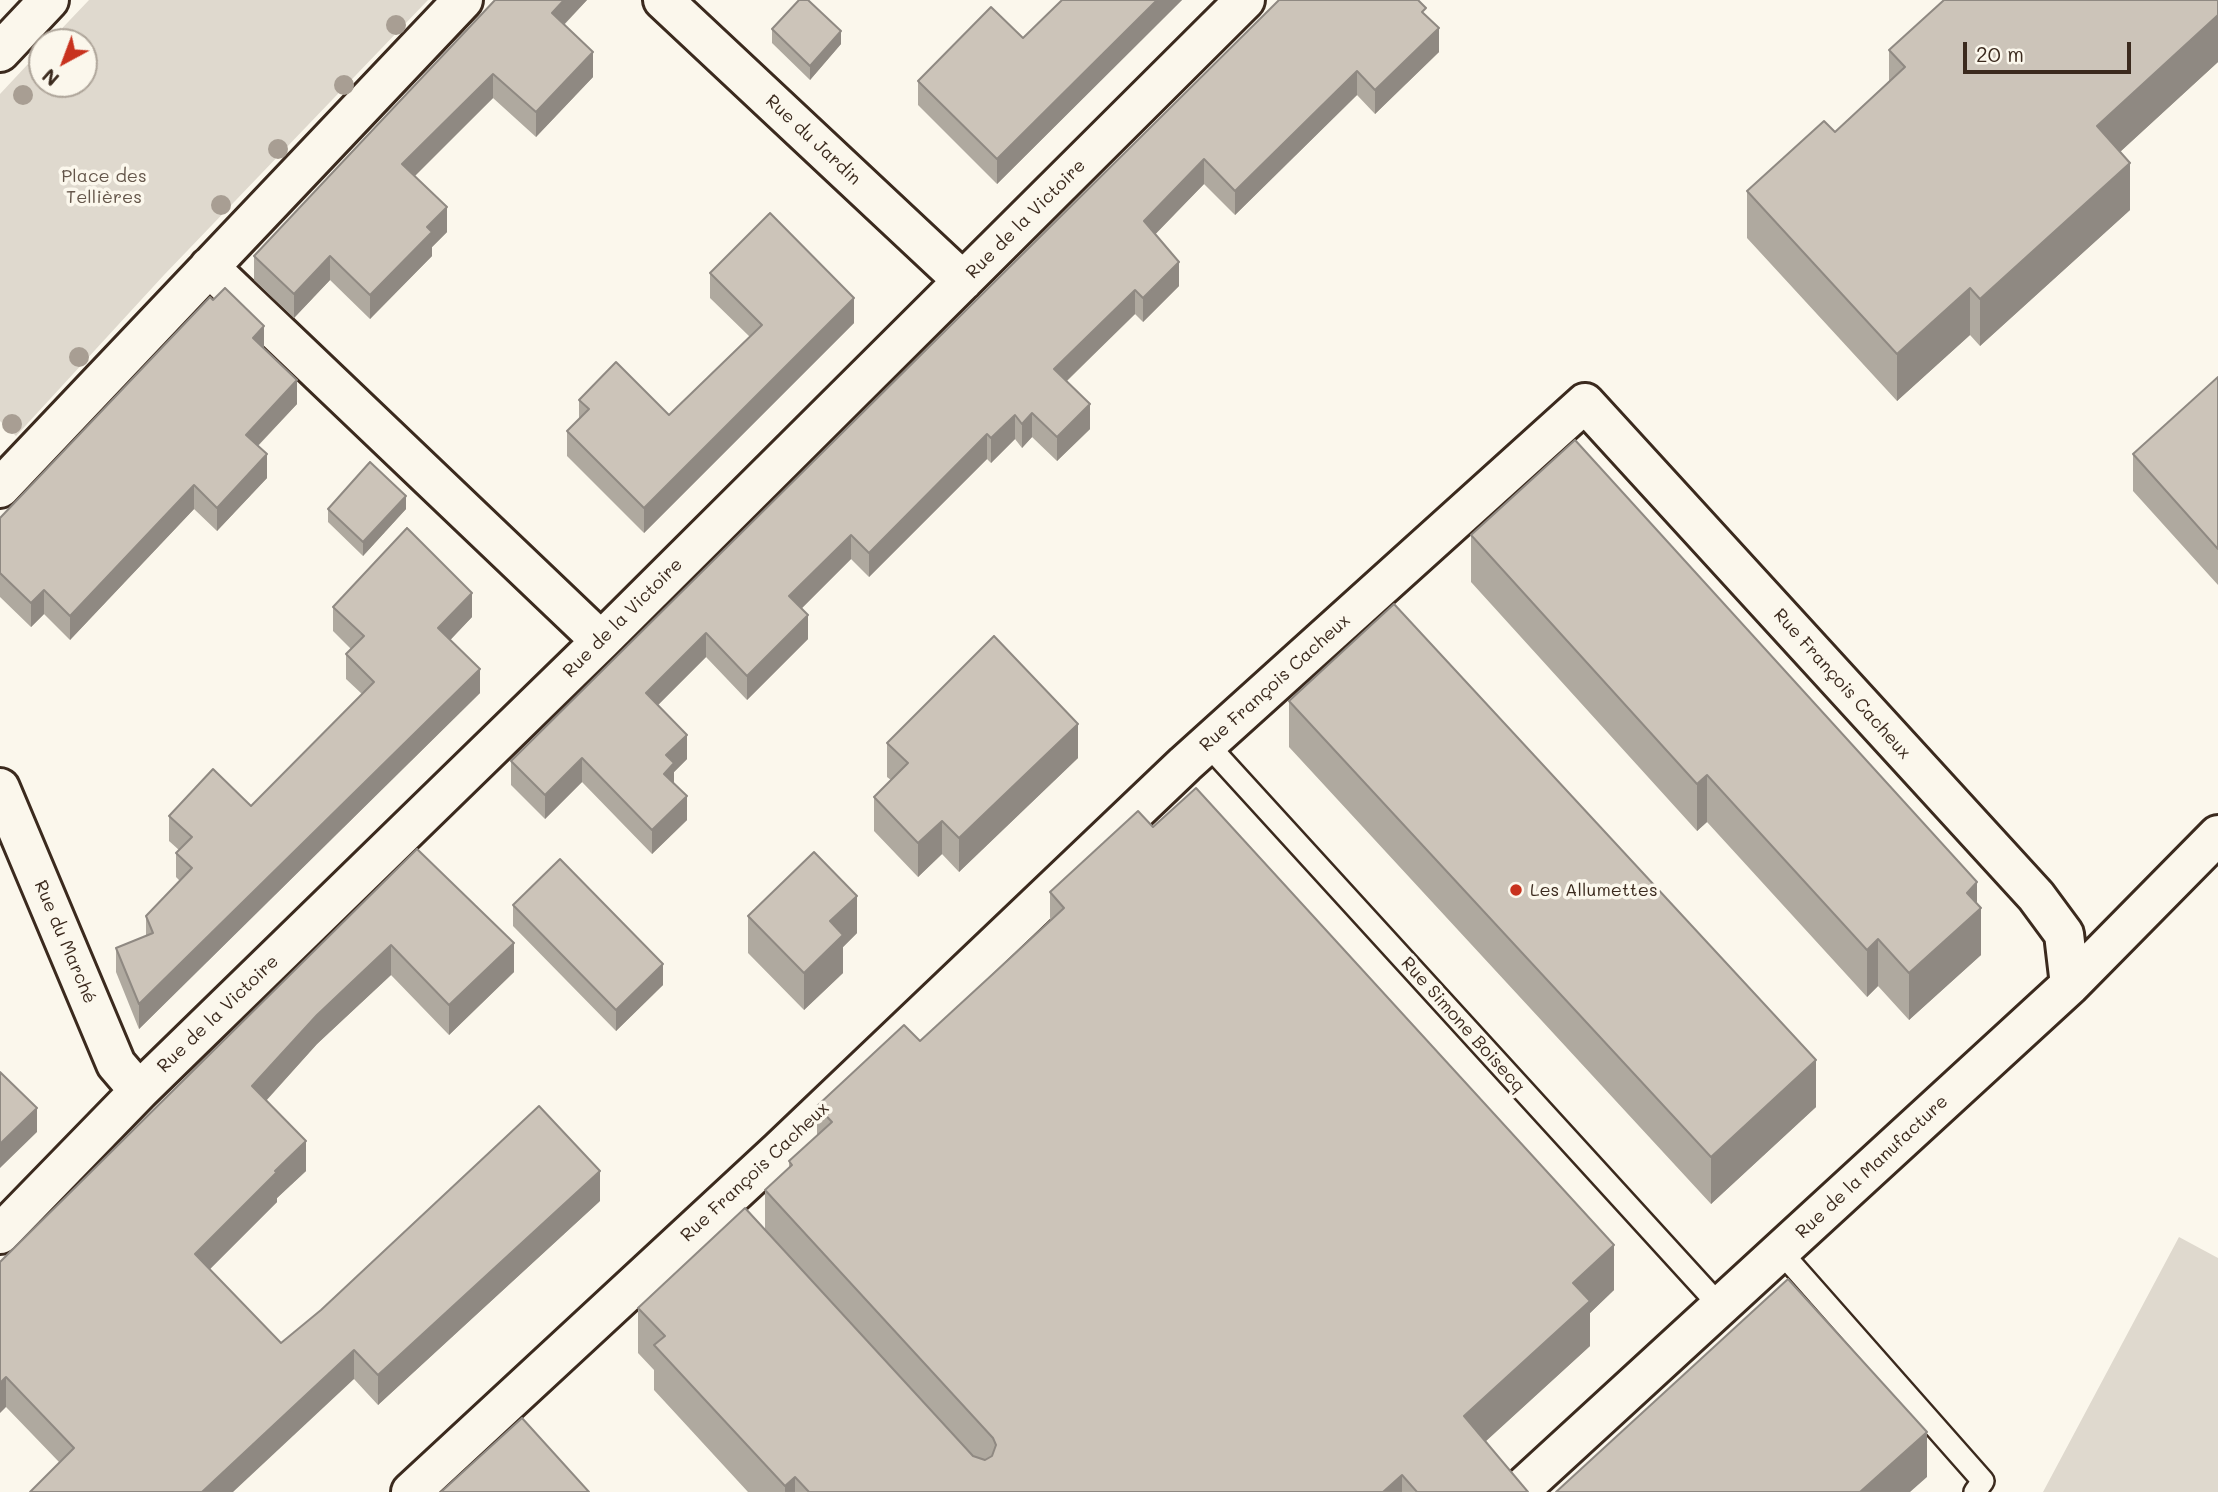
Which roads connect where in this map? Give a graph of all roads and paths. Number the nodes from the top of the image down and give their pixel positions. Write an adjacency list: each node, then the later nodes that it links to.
1 (49, 0): 5 (street)
2 (463, 0): 6 (street)
3 (663, 0): 7 (street, Rue du Jardin)
4 (1245, 0): 7 (street, Rue de la Victoire)
5 (0, 52)
6 (209, 267): 8 (street); 9 (street)
7 (964, 281): 9 (street, Rue de la Victoire)
8 (0, 488)
9 (601, 640): 14 (street, Rue de la Victoire)
10 (1206, 744): 13 (street, Rue François Cacheux); 17 (lane, Rue Simone Boisecq); 18 (street, Rue François Cacheux)
11 (0, 788): 14 (street, Rue du Marché)
12 (2218, 835): 13 (street, Rue de la Manufacture)
13 (2070, 985): 16 (street, Rue de la Manufacture)
14 (139, 1091): 15 (street, Rue de la Victoire)
15 (0, 1234)
16 (1780, 1251): 17 (street, Rue de la Manufacture); 20 (lane)
17 (1720, 1306): 19 (street, Rue de la Manufacture)
18 (411, 1492)
19 (1518, 1492)
20 (1975, 1492)

